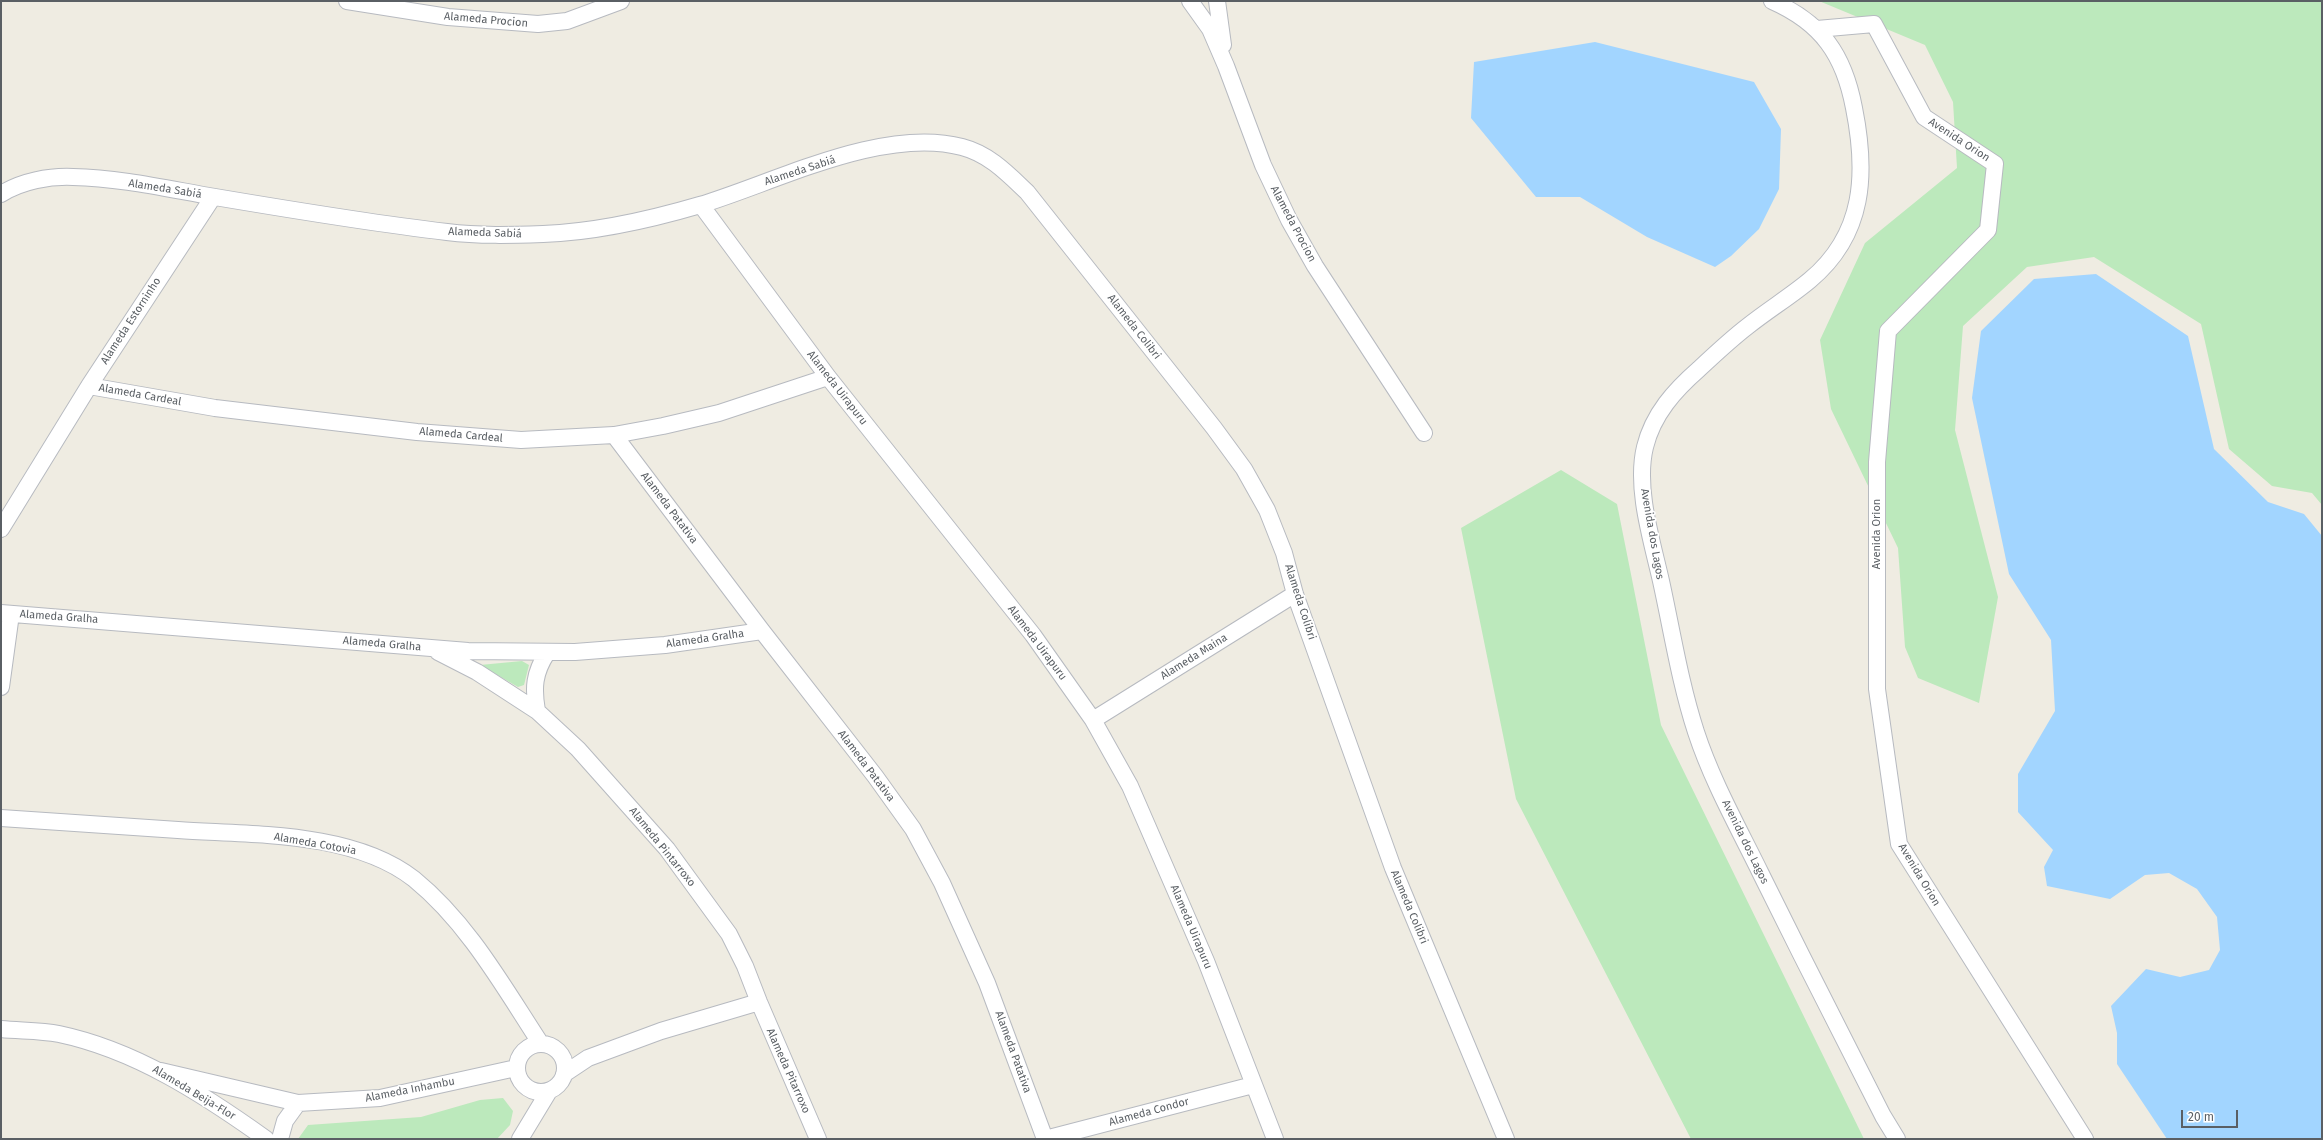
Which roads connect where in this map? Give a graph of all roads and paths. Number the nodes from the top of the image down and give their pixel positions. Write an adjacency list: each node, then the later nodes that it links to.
1 (347, 1): 2 (street, Alameda Procion)
2 (621, 1)
3 (1190, 1): 7 (street, Alameda Procion)
4 (1217, 1): 7 (street)
5 (1772, 1): 6 (street, Avenida dos Lagos)
6 (1818, 29): 42 (street, Avenida dos Lagos); 43 (street, Avenida Orion)
7 (1226, 66): 14 (street, Alameda Procion)
8 (963, 147): 11 (street, Alameda Sabiá); 17 (street, Alameda Colibri)
9 (1, 194): 10 (street, Alameda Sabiá)
10 (213, 197): 11 (street, Alameda Sabiá); 13 (street, Alameda Estorninho)
11 (701, 205): 12 (street, Alameda Uirapuru)
12 (828, 377): 15 (street, Alameda Cardeal); 24 (street, Alameda Uirapuru)
13 (89, 386): 15 (street, Alameda Cardeal); 16 (street, Alameda Estorninho)
14 (1424, 433)
15 (614, 435): 19 (street, Alameda Patativa)
16 (1, 529)
17 (1295, 594): 24 (street, Alameda Maina); 41 (street, Alameda Colibri)
18 (6, 613): 20 (street, Alameda Gralha); 22 (street)
19 (762, 631): 21 (street, Alameda Gralha); 39 (street, Alameda Patativa)
20 (431, 648): 21 (street, Alameda Gralha); 23 (street, Alameda Pintarroxo)
21 (547, 653): 23 (street)
22 (1, 687)
23 (537, 711): 26 (street, Alameda Pintarroxo)
24 (1094, 720): 32 (street, Alameda Uirapuru)
25 (1, 818): 28 (street, Alameda Cotovia)
26 (759, 1002): 31 (street); 38 (street, Alameda Pitarroxo)
27 (1, 1030): 30 (street, Alameda Beija-Flor)
28 (541, 1044): 29 (street); 31 (street)
29 (516, 1068): 33 (street); 34 (street, Alameda Inhambu)
30 (161, 1071): 34 (street, Alameda Inhambu); 35 (street, Alameda Beija-Flor)
31 (564, 1074): 33 (street)
32 (1254, 1085): 39 (street, Alameda Condor); 40 (street, Alameda Uirapuru)
33 (549, 1091): 37 (street)
34 (298, 1103): 36 (street)
35 (266, 1139)
36 (280, 1139)
37 (520, 1139)
38 (818, 1139)
39 (1045, 1139)
40 (1275, 1139)
41 (1506, 1139)
42 (1896, 1139)
43 (2085, 1139)

